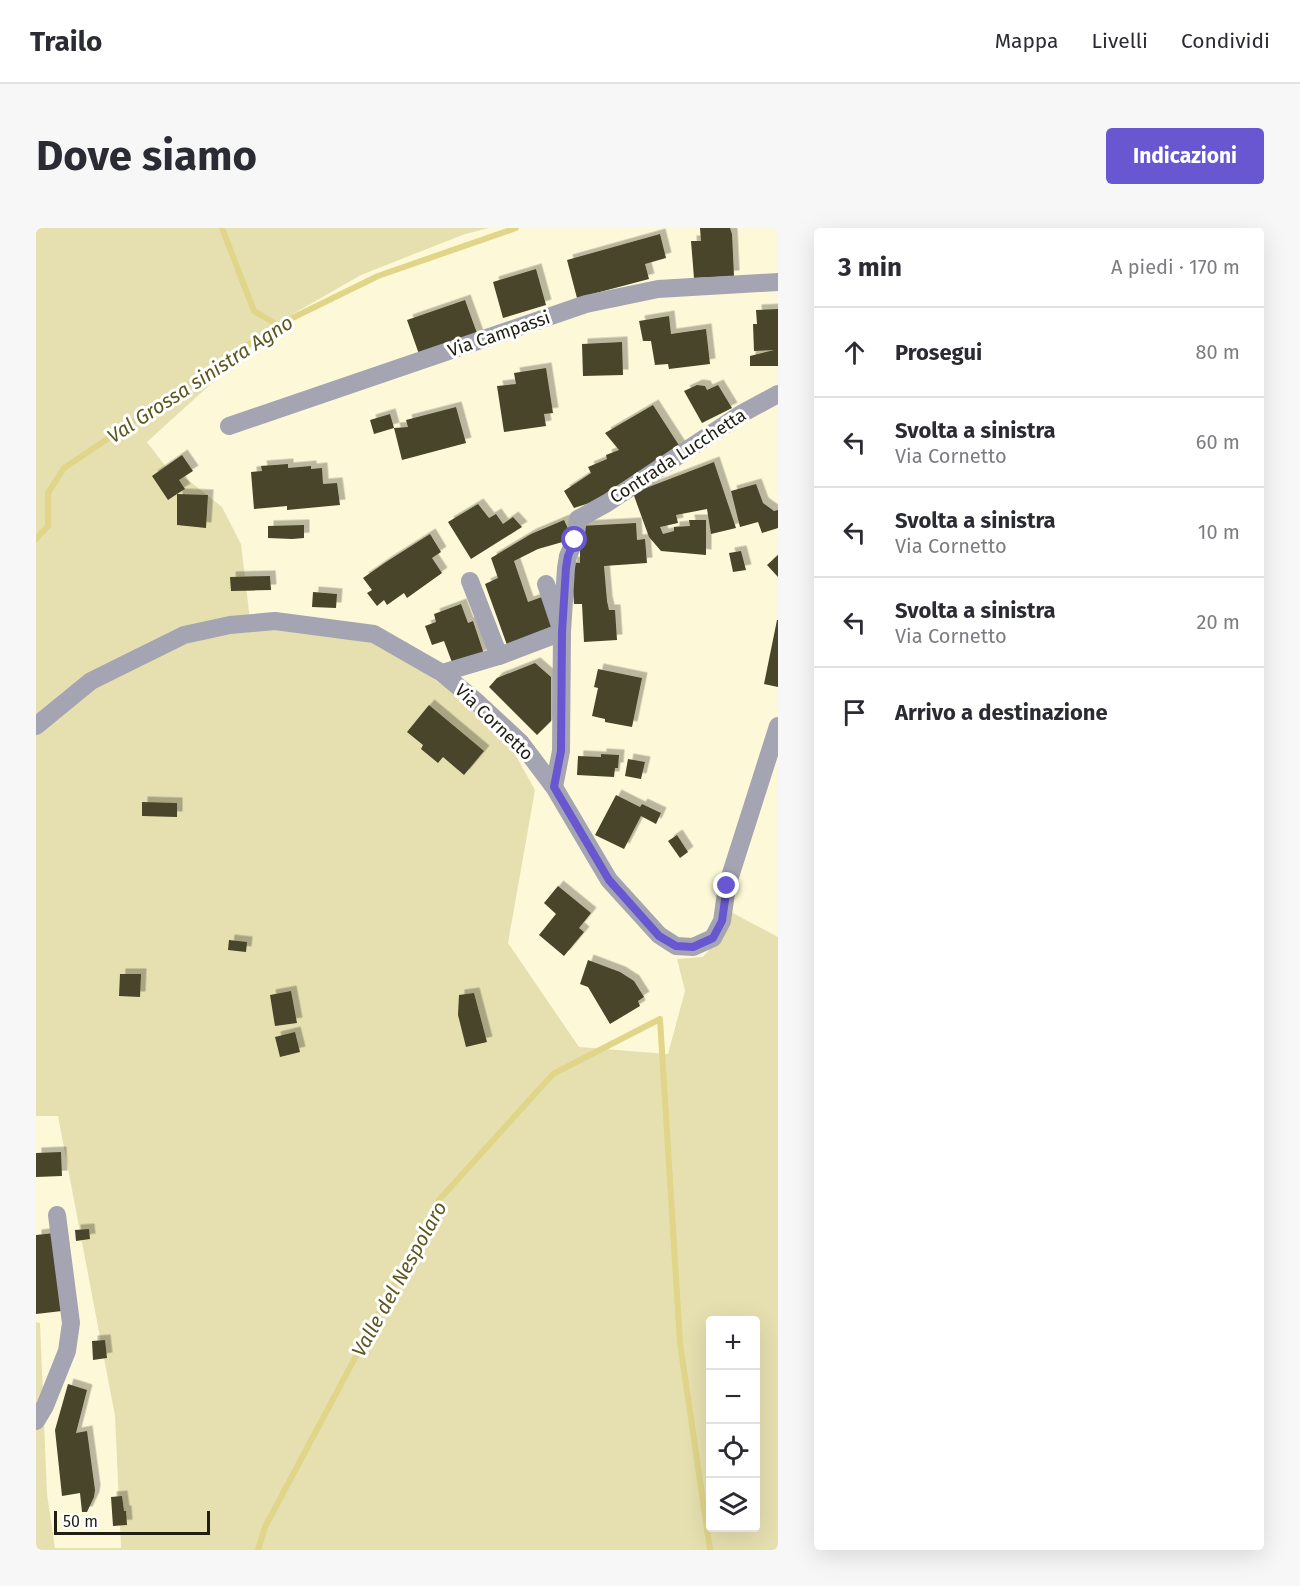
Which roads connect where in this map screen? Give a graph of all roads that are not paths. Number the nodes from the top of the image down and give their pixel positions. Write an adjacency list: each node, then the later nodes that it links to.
1 (778, 282): 3 (street, Via Campassi)
2 (778, 394): 6 (street, Contrada Lucchetta)
3 (229, 426)
4 (470, 581): 7 (street)
5 (546, 584): 6 (street)
6 (562, 632): 7 (street); 11 (street)
7 (499, 656): 8 (street)
8 (442, 673): 9 (street, Via Cornetto); 11 (street, Via Cornetto)
9 (36, 726)
10 (778, 726): 11 (street, Via Cornetto)
11 (554, 787)
12 (57, 1215): 13 (street)
13 (36, 1421)

